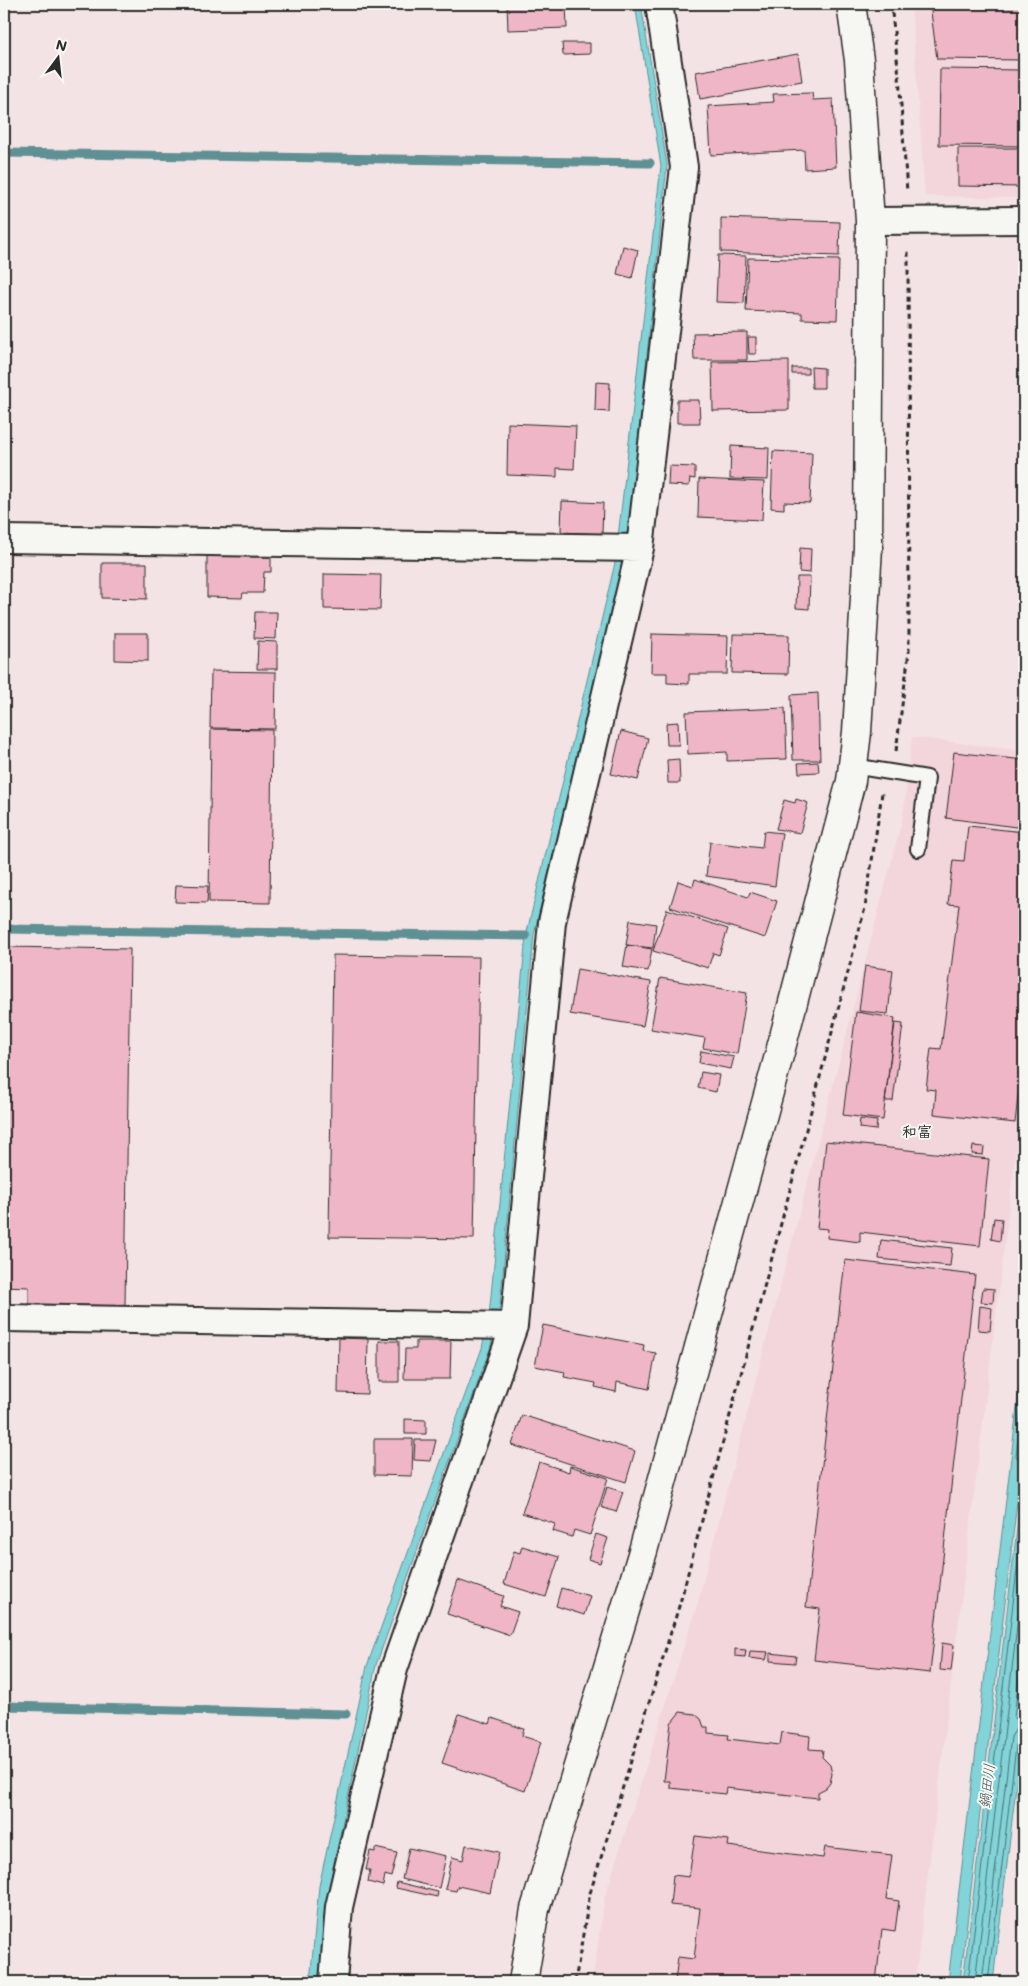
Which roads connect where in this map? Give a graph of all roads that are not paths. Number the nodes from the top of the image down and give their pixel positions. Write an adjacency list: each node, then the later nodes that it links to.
1 (659, 4): 6 (street)
2 (851, 4): 4 (street)
3 (1024, 220): 4 (street)
4 (870, 221): 7 (street)
5 (4, 539): 6 (street)
6 (627, 548): 10 (street)
7 (853, 766): 8 (lane); 12 (street)
8 (918, 849)
9 (4, 1318): 10 (street)
10 (499, 1326): 11 (street)
11 (333, 1982)
12 (523, 1982)

